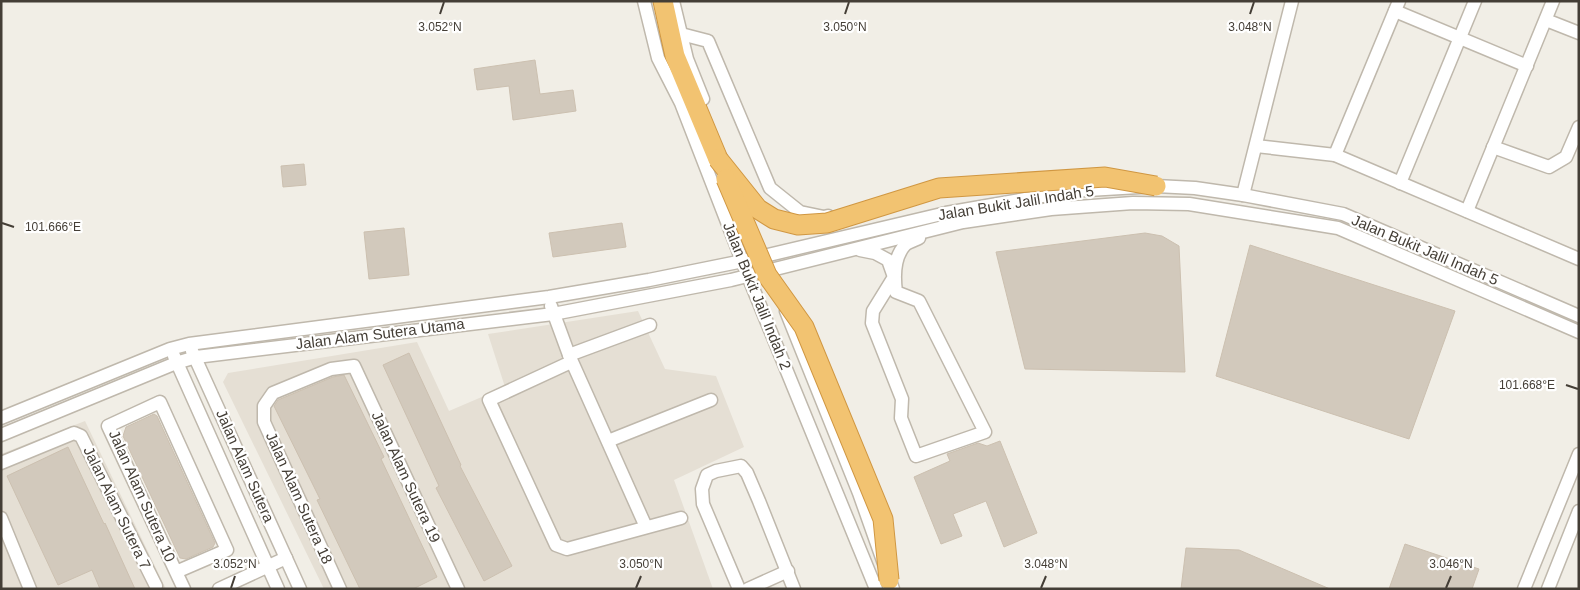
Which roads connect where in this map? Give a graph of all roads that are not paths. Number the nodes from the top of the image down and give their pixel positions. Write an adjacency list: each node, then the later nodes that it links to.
1 (643, 1): 27 (street, Jalan Bukit Jalil Indah 2)
2 (663, 1): 17 (highway)
3 (672, 1): 10 (street, Jalan Bukit Jalil Indah 2)
4 (1292, 1): 14 (street)
5 (1475, 1): 11 (street)
6 (1553, 1): 8 (street)
7 (1397, 6): 11 (street); 16 (street)
8 (1546, 20): 9 (street); 12 (street)
9 (1579, 33)
10 (681, 34): 20 (street); 25 (street, Jalan Bukit Jalil Indah 2)
11 (1460, 38): 12 (street); 18 (street)
12 (1527, 66): 15 (street)
13 (1579, 127): 15 (street)
14 (1256, 146): 16 (street); 21 (street)
15 (1493, 147): 22 (street)
16 (1335, 155): 18 (street)
17 (718, 160): 19 (highway, bridge); 59 (highway, bridge)
18 (1400, 182): 22 (street)
19 (1156, 186): 21 (street, Jalan Bukit Jalil Indah 5); 25 (street, Jalan Bukit Jalil Indah 5)
20 (927, 187)
21 (1242, 195): 35 (street, Jalan Bukit Jalil Indah 5)
22 (1467, 211): 26 (street)
23 (947, 226): 24 (street, Jalan Bukit Jalil Indah 5); 30 (street); 37 (street, Jalan Bukit Jalil Indah 5)
24 (855, 249): 28 (street, Jalan Bukit Jalil Indah 5); 30 (street)
25 (764, 255): 27 (street, Jalan Bukit Jalil Indah 5); 28 (street, Jalan Bukit Jalil Indah 2)
26 (1579, 259)
27 (743, 261): 29 (street, Jalan Bukit Jalil Indah 2); 31 (street, Jalan Alam Sutera Utama)
28 (770, 270): 29 (street, Jalan Alam Sutera Utama); 59 (street, Jalan Bukit Jalil Indah 2)
29 (748, 276): 33 (street, Jalan Alam Sutera Utama); 59 (street, Jalan Bukit Jalil Indah 2)
30 (894, 277): 30 (street)
31 (593, 288): 32 (street, Jalan Alam Sutera Utama); 33 (street)
32 (549, 296): 34 (street); 38 (street, Jalan Alam Sutera Utama)
33 (594, 306): 34 (street, Jalan Alam Sutera Utama)
34 (553, 314): 40 (street, Jalan Alam Sutera Utama); 41 (street)
35 (1579, 316)
36 (650, 325): 41 (street)
37 (1579, 332)
38 (189, 344): 39 (street, Jalan Alam Sutera Utama); 40 (street, Jalan Alam Sutera)
39 (170, 349): 42 (street, Jalan Alam Sutera); 45 (street, Jalan Alam Sutera Utama)
40 (196, 357): 42 (street, Jalan Alam Sutera Utama); 54 (street, Jalan Alam Sutera)
41 (570, 358): 47 (street); 53 (street)
42 (176, 362): 46 (street, Jalan Alam Sutera Utama); 55 (street, Jalan Alam Sutera)
43 (354, 366): 65 (street, Jalan Alam Sutera 18); 66 (street, Jalan Alam Sutera 19)
44 (711, 400): 47 (street)
45 (1, 418)
46 (1, 435)
47 (608, 441): 53 (street)
48 (1579, 454): 70 (street)
49 (1, 463): 58 (street, Jalan Alam Sutera 7)
50 (1579, 511): 71 (street)
51 (1, 518): 60 (street)
52 (681, 518): 53 (street)
53 (646, 527)
54 (286, 558): 55 (street); 64 (street, Jalan Alam Sutera)
55 (268, 566): 62 (street); 63 (street, Jalan Alam Sutera)
56 (788, 571): 67 (street); 68 (street); 69 (street)
57 (176, 572): 57 (street, Jalan Alam Sutera 10); 61 (street, Jalan Alam Sutera 10)
58 (156, 586)
59 (886, 586)
60 (30, 589)
61 (184, 589)
62 (219, 589)
63 (278, 589)
64 (300, 589)
65 (340, 589)
66 (458, 589)
67 (739, 589)
68 (748, 589)
69 (794, 589)
70 (1524, 589)
71 (1548, 589)

